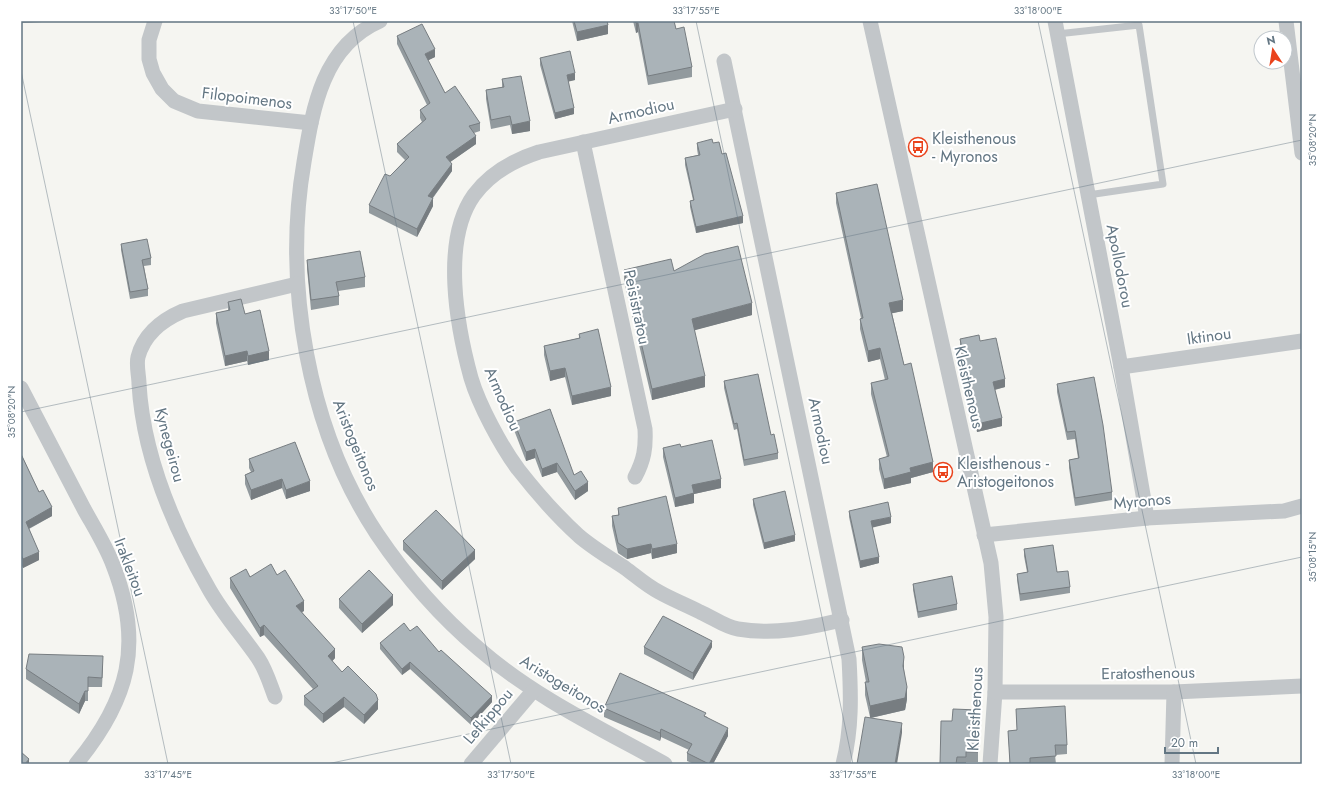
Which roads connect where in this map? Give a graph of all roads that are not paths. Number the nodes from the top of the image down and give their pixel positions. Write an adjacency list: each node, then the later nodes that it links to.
1 (155, 21): 8 (street, Filopoimenos)
2 (380, 21): 8 (street, Aristogeitonos)
3 (870, 21): 19 (street, Kleisthenous)
4 (1286, 21): 10 (street)
5 (1056, 28): 11 (street, Apollodorou); 11 (lane)
6 (724, 61): 7 (street, Armodiou)
7 (735, 109): 9 (street, Armodiou); 20 (street, Armodiou)
8 (310, 123): 12 (street, Aristogeitonos)
9 (583, 142): 16 (street, Peisistratou); 20 (street, Armodiou)
10 (1302, 153)
11 (1088, 195): 14 (street, Apollodorou)
12 (297, 284): 22 (street, Aristogeitonos); 25 (street, Kynegeirou)
13 (1302, 341): 14 (street, Iktinou)
14 (1121, 367): 18 (street, Apollodorou)
15 (21, 388): 26 (street, Irakleitou)
16 (635, 477)
17 (1302, 506): 18 (street, Myronos)
18 (1147, 518): 19 (street, Myronos)
19 (984, 535): 23 (street, Kleisthenous)
20 (842, 620): 29 (street, Armodiou)
21 (1302, 686): 24 (street, Eratosthenous)
22 (533, 691): 27 (street, Lefkippou); 28 (street, Aristogeitonos)
23 (995, 692): 24 (street, Eratosthenous); 30 (street, Kleisthenous)
24 (1174, 692): 31 (street)
25 (275, 697)
26 (76, 764)
27 (471, 764)
28 (665, 764)
29 (843, 764)
30 (990, 764)
31 (1172, 764)

